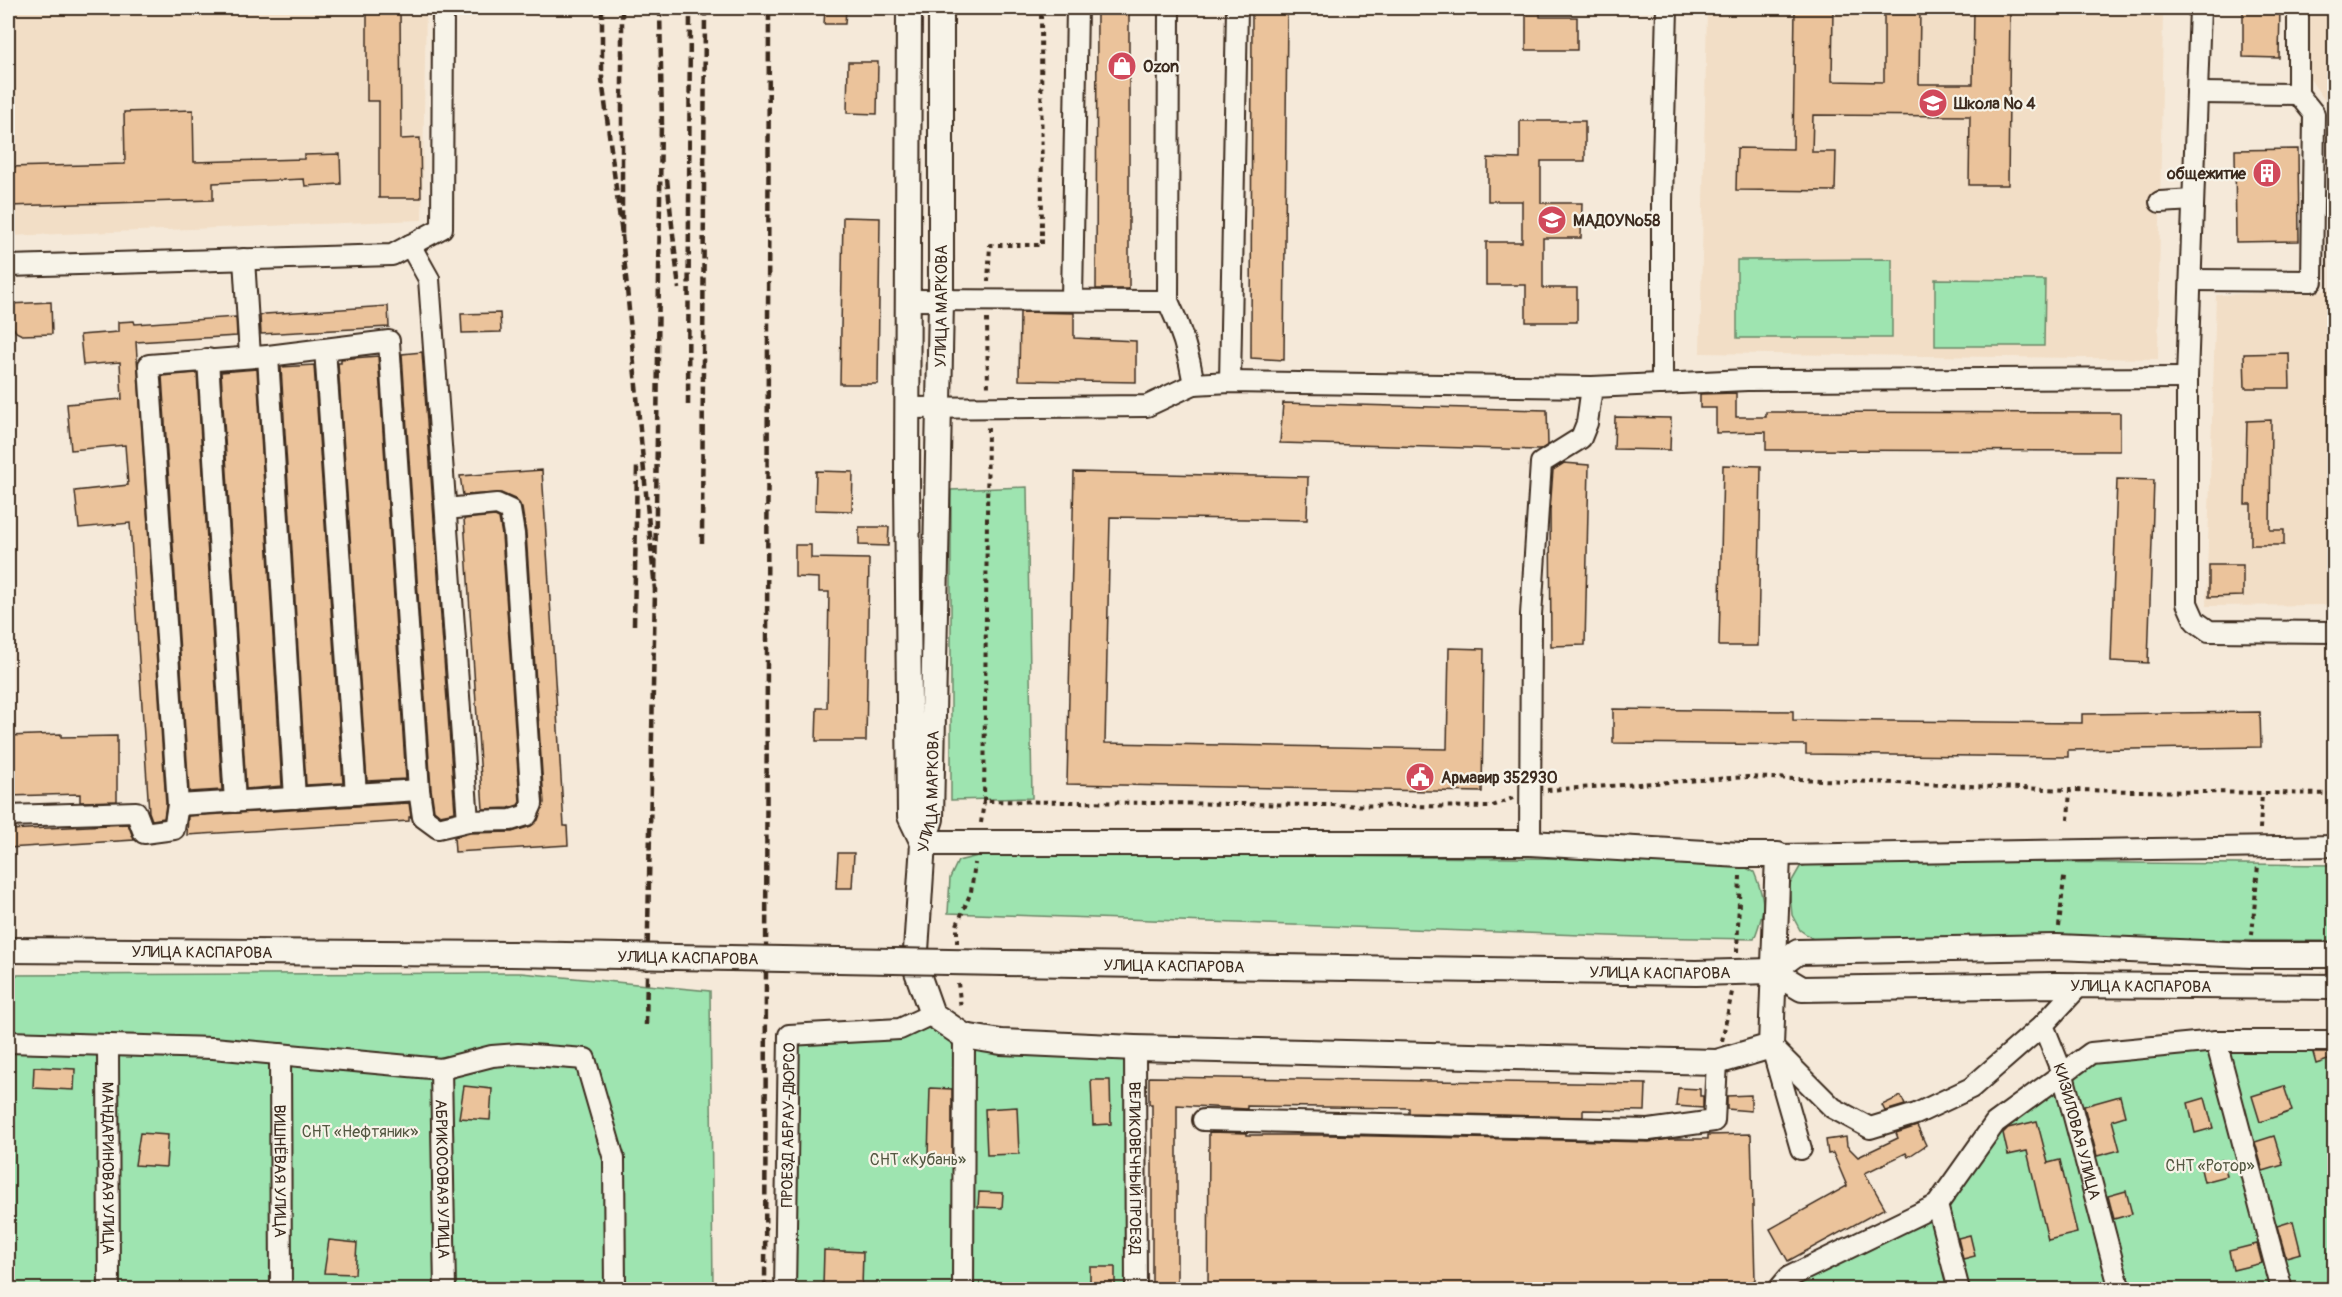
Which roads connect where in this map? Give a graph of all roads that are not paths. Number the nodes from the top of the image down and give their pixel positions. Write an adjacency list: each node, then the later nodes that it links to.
1 (443, 8): 14 (street)
2 (909, 8): 19 (main road, УЛИЦА МАРКОВА)
3 (941, 8): 20 (main road, УЛИЦА МАРКОВА)
4 (1077, 8): 18 (street)
5 (1169, 8): 21 (street)
6 (1237, 8): 26 (street)
7 (1667, 8): 28 (street)
8 (2200, 8): 10 (street)
9 (2298, 8): 11 (street)
10 (2197, 93): 11 (street); 12 (street)
11 (2298, 94): 17 (street)
12 (2193, 200): 13 (street); 17 (street)
13 (2160, 202)
14 (410, 245): 15 (street); 32 (street)
15 (244, 259): 16 (street); 23 (street)
16 (8, 266)
17 (2191, 280): 25 (street)
18 (1072, 299): 20 (street); 21 (street)
19 (907, 300): 20 (street); 31 (main road, УЛИЦА МАРКОВА)
20 (940, 301): 30 (main road, УЛИЦА МАРКОВА)
21 (1168, 301): 27 (street)
22 (325, 349): 23 (street); 34 (street); 35 (street)
23 (259, 356): 24 (street); 36 (street)
24 (208, 359): 37 (street); 38 (street)
25 (2187, 378): 28 (street); 33 (street)
26 (1230, 382): 27 (street); 29 (street)
27 (1194, 384): 30 (street)
28 (1662, 384): 29 (street)
29 (1592, 387): 42 (street)
30 (938, 407): 31 (street); 41 (main road, УЛИЦА МАРКОВА)
31 (907, 408): 41 (main road, УЛИЦА МАРКОВА)
32 (446, 508): 40 (street); 40 (street)
33 (2334, 632)
34 (419, 790): 35 (street); 40 (street)
35 (356, 794): 36 (street)
36 (295, 798): 37 (street)
37 (235, 802): 38 (street)
38 (178, 805): 39 (street)
39 (8, 816)
40 (468, 821)
41 (923, 843): 42 (main road); 50 (main road)
42 (1530, 843): 44 (main road)
43 (2334, 846): 44 (street)
44 (1778, 855): 47 (main road)
45 (8, 950): 47 (main road, УЛИЦА КАСПАРОВА, bridge)
46 (2334, 955): 47 (main road, УЛИЦА КАСПАРОВА)
47 (1772, 971): 48 (main road, УЛИЦА КАСПАРОВА); 57 (main road)
48 (2079, 986): 49 (main road, УЛИЦА КАСПАРОВА); 51 (street)
49 (2334, 987)
50 (932, 1014): 52 (main road); 71 (street, ПРОЕЗД АБРАУ-ДЮРСО)
51 (2043, 1025): 57 (street); 62 (street, КИЗИЛОВАЯ УЛИЦА)
52 (964, 1036): 58 (main road); 72 (street)
53 (8, 1041): 56 (street)
54 (2216, 1041): 55 (street); 62 (street); 76 (street)
55 (2334, 1041)
56 (108, 1046): 59 (street); 67 (street, МАНДАРИНОВАЯ УЛИЦА)
57 (1771, 1046): 60 (main road); 64 (street)
58 (1135, 1048): 60 (main road); 73 (street, ВЕЛИКОВЕЧНЫЙ ПРОЕЗД)
59 (280, 1054): 61 (street); 68 (street, ВИШНЁВАЯ УЛИЦА)
60 (1717, 1062): 63 (street)
61 (441, 1069): 69 (street, АБРИКОСОВАЯ УЛИЦА); 70 (street)
62 (2063, 1075): 65 (street); 75 (street, КИЗИЛОВАЯ УЛИЦА)
63 (1203, 1120)
64 (1801, 1149)
65 (1937, 1205): 66 (street); 74 (street)
66 (1787, 1286)
67 (109, 1290)
68 (281, 1290)
69 (445, 1290)
70 (615, 1290)
71 (785, 1290)
72 (963, 1290)
73 (1136, 1290)
74 (1959, 1290)
75 (2120, 1290)
76 (2282, 1290)

